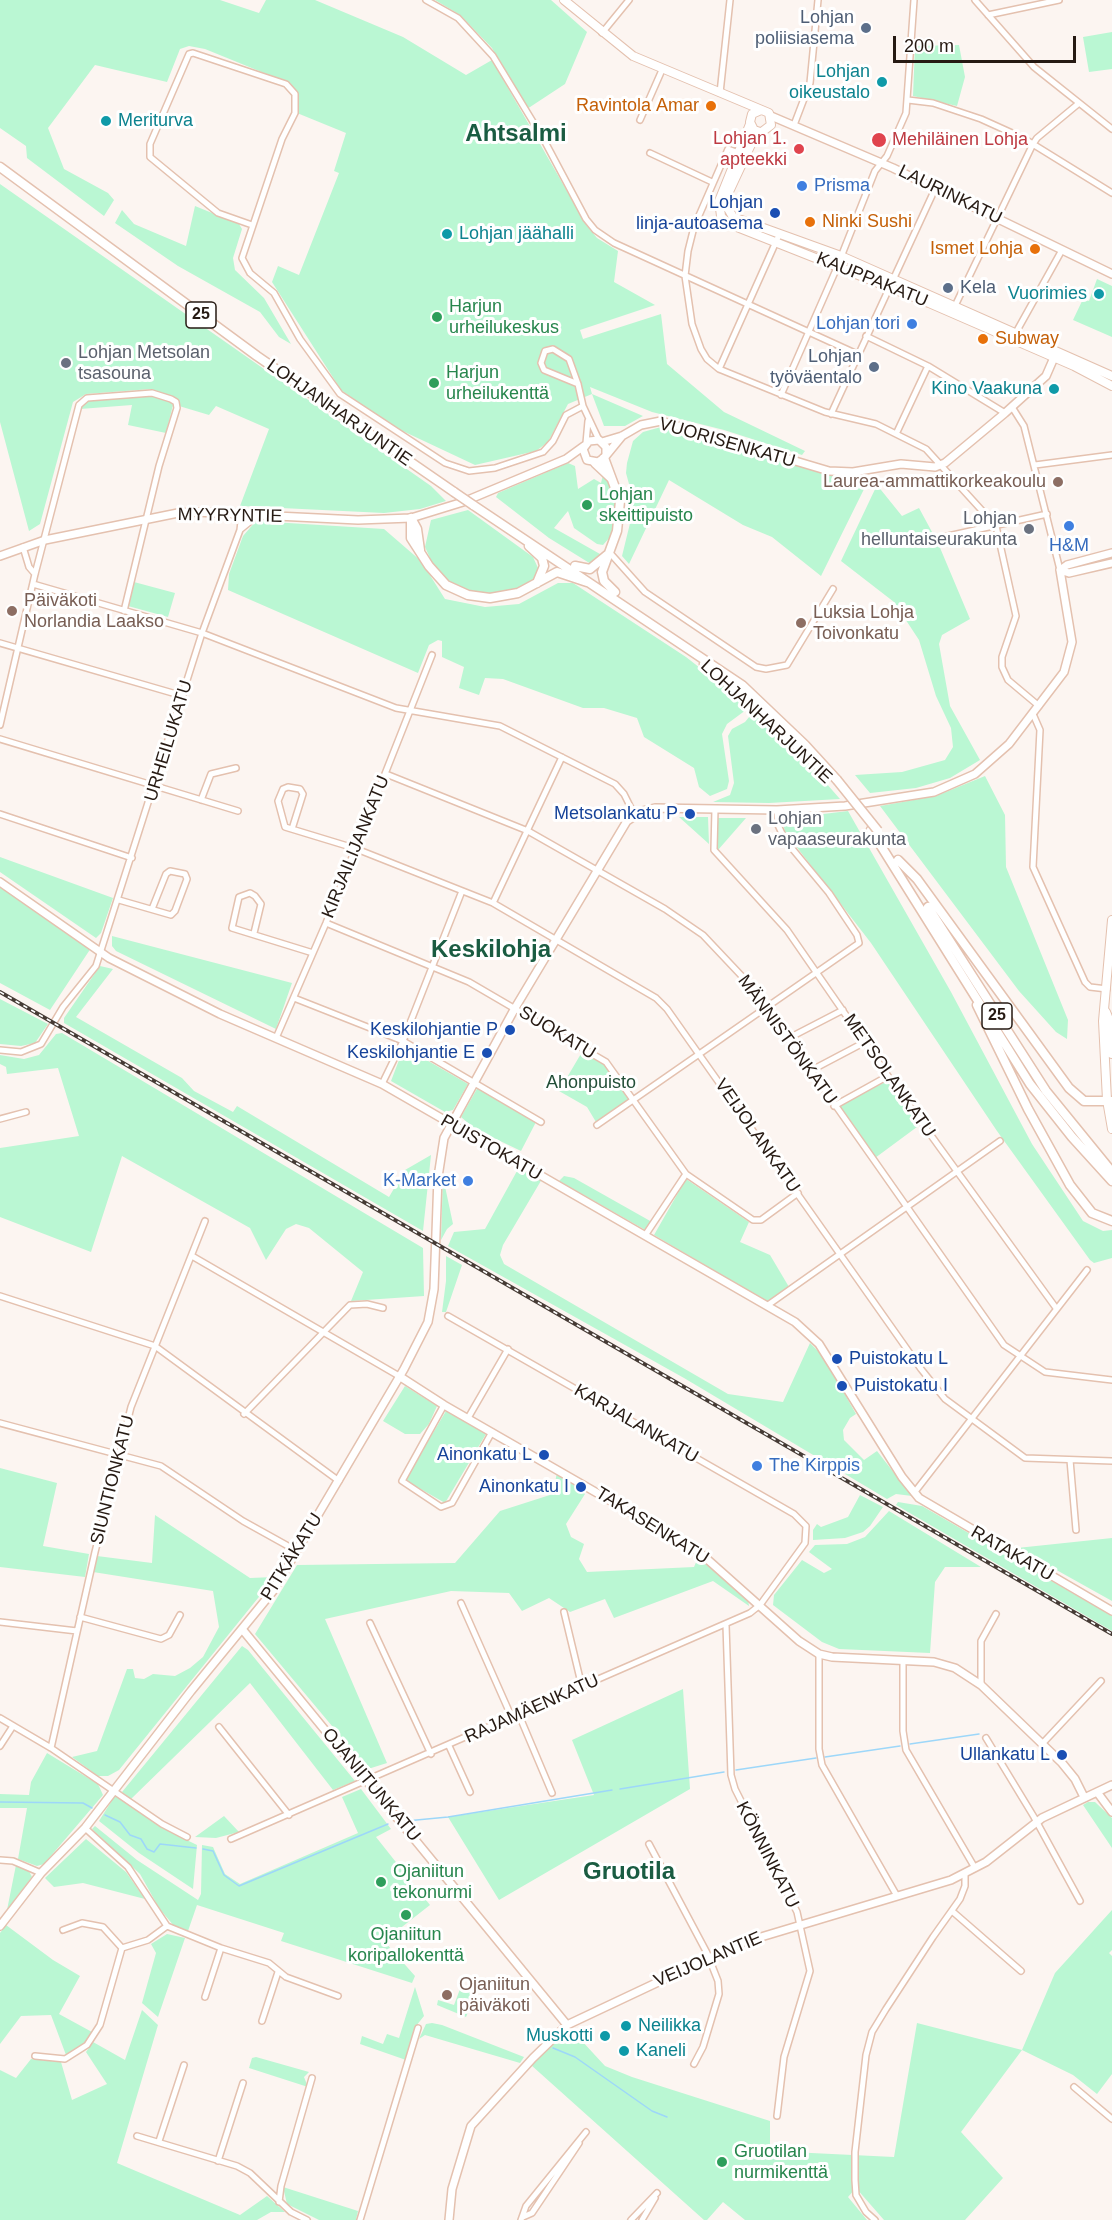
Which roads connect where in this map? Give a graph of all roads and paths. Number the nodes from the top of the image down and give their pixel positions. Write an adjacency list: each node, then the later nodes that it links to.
1 (426, 0): 39 (street)
2 (564, 0): 10 (main road)
3 (629, 0): 10 (street)
4 (730, 0): 12 (street)
5 (818, 0): 20 (street)
6 (914, 0): 14 (street)
7 (975, 0): 9 (street)
8 (1059, 0): 9 (street)
9 (988, 15): 15 (street)
10 (602, 33): 11 (main road)
11 (662, 70): 12 (main road); 18 (street)
12 (720, 93): 13 (main road)
13 (736, 100): 16 (main road); 19 (main road)
14 (908, 100): 24 (street); 27 (street)
15 (1078, 104): 22 (street); 24 (street)
16 (760, 110): 17 (main road); 19 (main road)
17 (771, 116): 20 (street, LAURINKATU); 21 (main road)
18 (640, 120)
19 (750, 121): 23 (main road); 26 (main road, KAUPPAKATU)
20 (790, 124): 21 (street); 27 (street, LAURINKATU)
21 (769, 127): 23 (main road)
22 (1112, 129)
23 (760, 132): 34 (main road, KAUPPAKATU)
24 (1032, 144): 31 (street); 32 (street)
25 (650, 153): 29 (street)
26 (739, 153): 29 (street); 34 (main road, KAUPPAKATU)
27 (882, 163): 30 (street, LAURINKATU); 36 (street)
28 (0, 167): 77 (highway, LOHJANHARJUNTIE / 25, bridge)
29 (712, 183): 39 (street)
30 (935, 189): 32 (street, LAURINKATU); 40 (street)
31 (1112, 193)
32 (997, 218): 35 (street, LAURINKATU); 42 (street)
33 (252, 225): 33 (street); 54 (street)
34 (778, 239): 36 (main road, KAUPPAKATU); 37 (main road, KAUPPAKATU); 41 (street)
35 (1062, 249): 38 (street, LAURINKATU); 45 (street)
36 (841, 256): 37 (street); 40 (main road, KAUPPAKATU)
37 (838, 265): 40 (main road, KAUPPAKATU); 43 (street)
38 (1112, 274)
39 (685, 276): 41 (street); 49 (street)
40 (892, 283): 42 (main road, KAUPPAKATU); 44 (street)
41 (748, 304): 43 (street); 49 (street)
42 (953, 309): 45 (main road, KAUPPAKATU)
43 (809, 331): 46 (street); 53 (street)
44 (866, 336): 46 (street); 48 (street)
45 (1014, 337): 47 (main road, KAUPPAKATU)
46 (857, 354): 57 (street)
47 (1055, 356): 50 (main road, KAUPPAKATU); 52 (main road, KAUPPAKATU); 55 (street)
48 (928, 366): 56 (street); 59 (street)
49 (719, 369): 53 (street)
50 (1112, 376)
51 (578, 384): 51 (street); 54 (street)
52 (1112, 386)
53 (781, 395): 57 (street)
54 (583, 406): 58 (street)
55 (1012, 407): 56 (street); 68 (street)
56 (1005, 413): 67 (street)
57 (831, 414): 59 (street)
58 (588, 420): 61 (street); 62 (street)
59 (897, 432): 67 (street)
60 (622, 436): 61 (street, VUORISENKATU); 64 (street, VUORISENKATU); 67 (street, VUORISENKATU)
61 (600, 441): 62 (street); 64 (street)
62 (585, 444): 65 (street); 66 (street)
63 (1112, 455): 68 (street)
64 (605, 456): 66 (street); 69 (highway)
65 (566, 459): 66 (street); 74 (street, MYYRYNTIE)
66 (591, 461): 69 (highway)
67 (941, 465): 75 (street)
68 (1035, 465): 71 (street)
69 (611, 478): 81 (highway)
70 (242, 513): 72 (street, MYYRYNTIE); 73 (street, MYYRYNTIE); 76 (street, URHEILUKATU)
71 (1047, 514): 75 (street); 86 (street)
72 (258, 515): 74 (street, MYYRYNTIE); 76 (street, URHEILUKATU)
73 (147, 518): 79 (street, MYYRYNTIE); 79 (street); 92 (street)
74 (411, 518): 88 (highway)
75 (996, 526): 78 (street); 99 (street)
76 (240, 530): 94 (street, URHEILUKATU)
77 (523, 538): 84 (highway, LOHJANHARJUNTIE / 25); 88 (highway)
78 (939, 538)
79 (45, 540): 80 (street, MYYRYNTIE); 87 (street)
80 (23, 547): 83 (street, MYYRYNTIE); 87 (street)
81 (610, 553): 84 (highway); 91 (street); 93 (highway)
82 (1112, 553): 86 (street)
83 (0, 556)
84 (555, 558): 89 (highway, LOHJANHARJUNTIE / 25)
85 (1112, 563): 86 (street)
86 (1060, 570): 99 (street)
87 (35, 574): 90 (street)
88 (537, 583): 89 (highway)
89 (594, 583): 93 (highway, LOHJANHARJUNTIE / 25)
90 (33, 584): 92 (street); 96 (street)
91 (833, 589)
92 (124, 611): 94 (street)
93 (639, 614): 115 (highway, LOHJANHARJUNTIE / 25, bridge)
94 (202, 633): 98 (street, URHEILUKATU); 100 (street)
95 (0, 643): 96 (street)
96 (18, 648): 98 (street); 102 (street)
97 (432, 655): 100 (street, KIRJAILIJANKATU)
98 (183, 696): 107 (street, URHEILUKATU)
99 (1040, 706): 101 (street)
100 (409, 711): 104 (street); 106 (street, KIRJAILIJANKATU)
101 (1033, 714): 110 (street); 135 (street)
102 (0, 725)
103 (0, 739): 107 (street)
104 (562, 757): 113 (street); 116 (street)
105 (236, 768): 108 (street)
106 (386, 774): 116 (street, MÄNNISTÖNKATU); 117 (street, KIRJAILIJANKATU)
107 (155, 786): 108 (street); 118 (street, URHEILUKATU)
108 (201, 800): 111 (street)
109 (715, 809): 110 (street); 113 (street); 133 (street, METSOLANKATU)
110 (777, 810): 133 (street)
111 (238, 811)
112 (0, 814): 118 (street)
113 (635, 816): 120 (street, PITKÄKATU)
114 (292, 829): 114 (street); 117 (street, VEIJOLANKATU)
115 (874, 830): 119 (highway, LOHJANHARJUNTIE / 25); 134 (highway, LOHJANHARJUNTIE / 25)
116 (528, 831): 120 (street, MÄNNISTÖNKATU); 124 (street)
117 (354, 848): 122 (street, VEIJOLANKATU); 127 (street, KIRJAILIJANKATU)
118 (132, 858): 123 (street, URHEILUKATU)
119 (898, 861): 153 (highway); 162 (highway, LOHJANHARJUNTIE / 25)
120 (597, 871): 129 (street, PITKÄKATU); 138 (street, MÄNNISTÖNKATU)
121 (0, 882): 130 (street, PUISTOKATU)
122 (462, 891): 124 (street, VEIJOLANKATU); 132 (street)
123 (118, 900): 125 (street); 130 (street, URHEILUKATU)
124 (493, 903): 129 (street, VEIJOLANKATU)
125 (152, 909): 125 (street)
126 (1112, 920): 135 (main road)
127 (326, 923): 131 (street, KIRJAILIJANKATU); 132 (street, SUOKATU)
128 (254, 933): 128 (street); 131 (street)
129 (557, 939): 137 (street, PITKÄKATU); 146 (street, VEIJOLANKATU)
130 (101, 953): 141 (street, PUISTOKATU); 145 (street, URHEILUKATU)
131 (313, 953): 136 (street, KIRJAILIJANKATU)
132 (432, 965): 137 (street, SUOKATU); 143 (street)
133 (817, 973): 138 (street); 139 (street, METSOLANKATU)
134 (964, 978): 162 (highway, LOHJANHARJUNTIE / 25); 170 (highway)
135 (1107, 989): 140 (main road)
136 (294, 998): 141 (street, KIRJAILIJANKATU); 143 (street)
137 (515, 1008): 150 (street, PITKÄKATU); 152 (street, SUOKATU)
138 (766, 1009): 142 (street, MÄNNISTÖNKATU); 146 (street)
139 (843, 1010): 142 (street); 144 (street, METSOLANKATU)
140 (1106, 1012): 147 (main road); 153 (main road)
141 (276, 1038): 151 (street, PUISTOKATU)
142 (787, 1039): 148 (street, MÄNNISTÖNKATU)
143 (403, 1041): 150 (street); 151 (street)
144 (865, 1042): 148 (street); 149 (street, METSOLANKATU)
145 (0, 1050)
146 (700, 1054): 152 (street); 167 (street, VEIJOLANKATU)
147 (1112, 1054)
148 (810, 1071): 154 (street, MÄNNISTÖNKATU)
149 (888, 1076): 154 (street); 163 (street, METSOLANKATU)
150 (474, 1083): 157 (street); 158 (street, PITKÄKATU)
151 (382, 1084): 158 (street, PUISTOKATU)
152 (634, 1101): 159 (street); 165 (street, SUOKATU)
153 (1109, 1101): 160 (main road)
154 (834, 1106): 168 (street, MÄNNISTÖNKATU)
155 (26, 1112): 156 (street)
156 (0, 1119)
157 (541, 1122)
158 (450, 1124): 171 (street, PUISTOKATU); 184 (street, PITKÄKATU)
159 (597, 1125)
160 (1112, 1129)
161 (1000, 1141): 163 (street)
162 (1103, 1168): 164 (highway, LOHJANHARJUNTIE / 25); 166 (highway, LOHJANHARJUNTIE / 25)
163 (957, 1172): 168 (street); 178 (street, METSOLANKATU)
164 (1112, 1172)
165 (686, 1174): 167 (street, SUOKATU); 171 (street)
166 (1112, 1181)
167 (798, 1193): 172 (street, VEIJOLANKATU)
168 (906, 1207): 172 (street); 183 (street, MÄNNISTÖNKATU)
169 (205, 1221): 173 (street, SIUNTIONKATU)
170 (1112, 1221)
171 (646, 1234): 176 (street, PUISTOKATU)
172 (841, 1254): 176 (street); 189 (street, VEIJOLANKATU)
173 (192, 1256): 180 (street, TAKASENKATU); 181 (street, SIUNTIONKATU)
174 (1087, 1270): 178 (street)
175 (0, 1296): 181 (street)
176 (768, 1305): 196 (street, PUISTOKATU)
177 (383, 1308): 180 (street)
178 (1056, 1308): 183 (street)
179 (448, 1316): 182 (street, KARJALANKATU)
180 (325, 1331): 184 (street, TAKASENKATU); 187 (street)
181 (155, 1346): 187 (street); 192 (street, SIUNTIONKATU)
182 (508, 1349): 188 (street); 198 (street, KARJALANKATU)
183 (1020, 1355): 185 (street, MÄNNISTÖNKATU); 189 (street)
184 (399, 1376): 186 (street, TAKASENKATU); 195 (street, PITKÄKATU)
185 (1112, 1380)
186 (444, 1404): 188 (street, TAKASENKATU); 191 (street)
187 (244, 1414): 195 (street)
188 (468, 1418): 191 (street, TAKASENKATU)
189 (972, 1419): 193 (street, VEIJOLANKATU); 196 (street)
190 (0, 1423): 192 (street)
191 (492, 1432): 201 (street, TAKASENKATU)
192 (118, 1453): 199 (street); 206 (street, SIUNTIONKATU)
193 (1070, 1460): 194 (street, VEIJOLANKATU); 197 (street)
194 (1112, 1461)
195 (339, 1481): 199 (street, PITKÄKATU)
196 (914, 1493): 202 (street, RATAKATU)
197 (1076, 1530)
198 (804, 1543): 201 (street, RAJAMÄENKATU)
199 (297, 1551): 210 (street, PITKÄKATU)
200 (461, 1603): 219 (street)
201 (760, 1605): 209 (street, RAJAMÄENKATU); 212 (street, TAKASENKATU)
202 (1112, 1611)
203 (564, 1612): 216 (street)
204 (996, 1614): 215 (street)
205 (180, 1615): 206 (street)
206 (80, 1617): 211 (street, SIUNTIONKATU)
207 (0, 1622): 211 (street)
208 (370, 1623): 227 (street)
209 (726, 1625): 216 (street, RAJAMÄENKATU); 251 (street, KÖNNINKATU)
210 (242, 1629): 228 (street, OJANIITUNKATU); 230 (street, PITKÄKATU)
211 (77, 1631): 226 (street, SIUNTIONKATU)
212 (819, 1654): 213 (street); 246 (street)
213 (903, 1660): 215 (street); 243 (street)
214 (1101, 1681): 223 (street)
215 (981, 1685): 223 (street)
216 (582, 1688): 217 (street, RAJAMÄENKATU)
217 (519, 1715): 219 (street, RAJAMÄENKATU); 233 (street)
218 (0, 1718): 220 (street)
219 (512, 1718): 225 (street, RAJAMÄENKATU)
220 (13, 1726): 224 (street); 226 (street)
221 (219, 1727): 236 (street)
222 (986, 1738): 237 (street)
223 (1042, 1743): 234 (street)
224 (0, 1746)
225 (450, 1746): 227 (street, RAJAMÄENKATU); 231 (street)
226 (51, 1748): 230 (street)
227 (431, 1754): 228 (street, RAJAMÄENKATU)
228 (367, 1781): 236 (street, RAJAMÄENKATU); 261 (street, OJANIITUNKATU)
229 (1112, 1785): 232 (street, VEIJOLANTIE)
230 (114, 1791): 238 (street, PITKÄKATU); 239 (street)
231 (470, 1792)
232 (1096, 1792): 234 (street, VEIJOLANTIE); 235 (street)
233 (552, 1793)
234 (1084, 1797): 237 (street, VEIJOLANTIE)
235 (1112, 1812)
236 (289, 1815): 240 (street, RAJAMÄENKATU)
237 (1037, 1821): 243 (street, VEIJOLANTIE); 247 (street)
238 (85, 1828): 244 (street, PITKÄKATU); 250 (street)
239 (187, 1838)
240 (231, 1839)
241 (650, 1844): 255 (street)
242 (0, 1860): 244 (street)
243 (975, 1868): 245 (street, VEIJOLANTIE)
244 (41, 1873): 249 (street, PITKÄKATU)
245 (965, 1873): 246 (street, VEIJOLANTIE); 248 (street)
246 (897, 1896): 251 (street, VEIJOLANTIE)
247 (1080, 1901)
248 (952, 1911): 257 (street); 281 (street)
249 (0, 1926)
250 (167, 1926): 253 (street); 254 (street)
251 (800, 1926): 255 (street, VEIJOLANTIE); 269 (street, KÖNNINKATU)
252 (63, 1930): 253 (street)
253 (122, 1948): 263 (street)
254 (220, 1948): 256 (street); 259 (street)
255 (709, 1956): 261 (street, VEIJOLANTIE); 264 (street)
256 (278, 1971): 258 (street); 260 (street)
257 (1021, 1971)
258 (338, 1995)
259 (205, 1997)
260 (262, 2021)
261 (567, 2025): 278 (street, VEIJOLANTIE)
262 (418, 2028): 277 (street)
263 (35, 2056)
264 (694, 2064)
265 (184, 2065): 272 (street)
266 (312, 2078): 274 (street)
267 (243, 2083): 273 (street)
268 (1074, 2087): 270 (street)
269 (777, 2116)
270 (1112, 2119)
271 (137, 2136): 272 (street)
272 (159, 2141): 273 (street)
273 (218, 2161): 274 (street)
274 (279, 2202): 276 (street)
275 (522, 2218): 275 (street)
276 (307, 2220)
277 (360, 2220)
278 (449, 2220)
279 (630, 2220): 280 (street)
280 (642, 2220)
281 (875, 2220)

